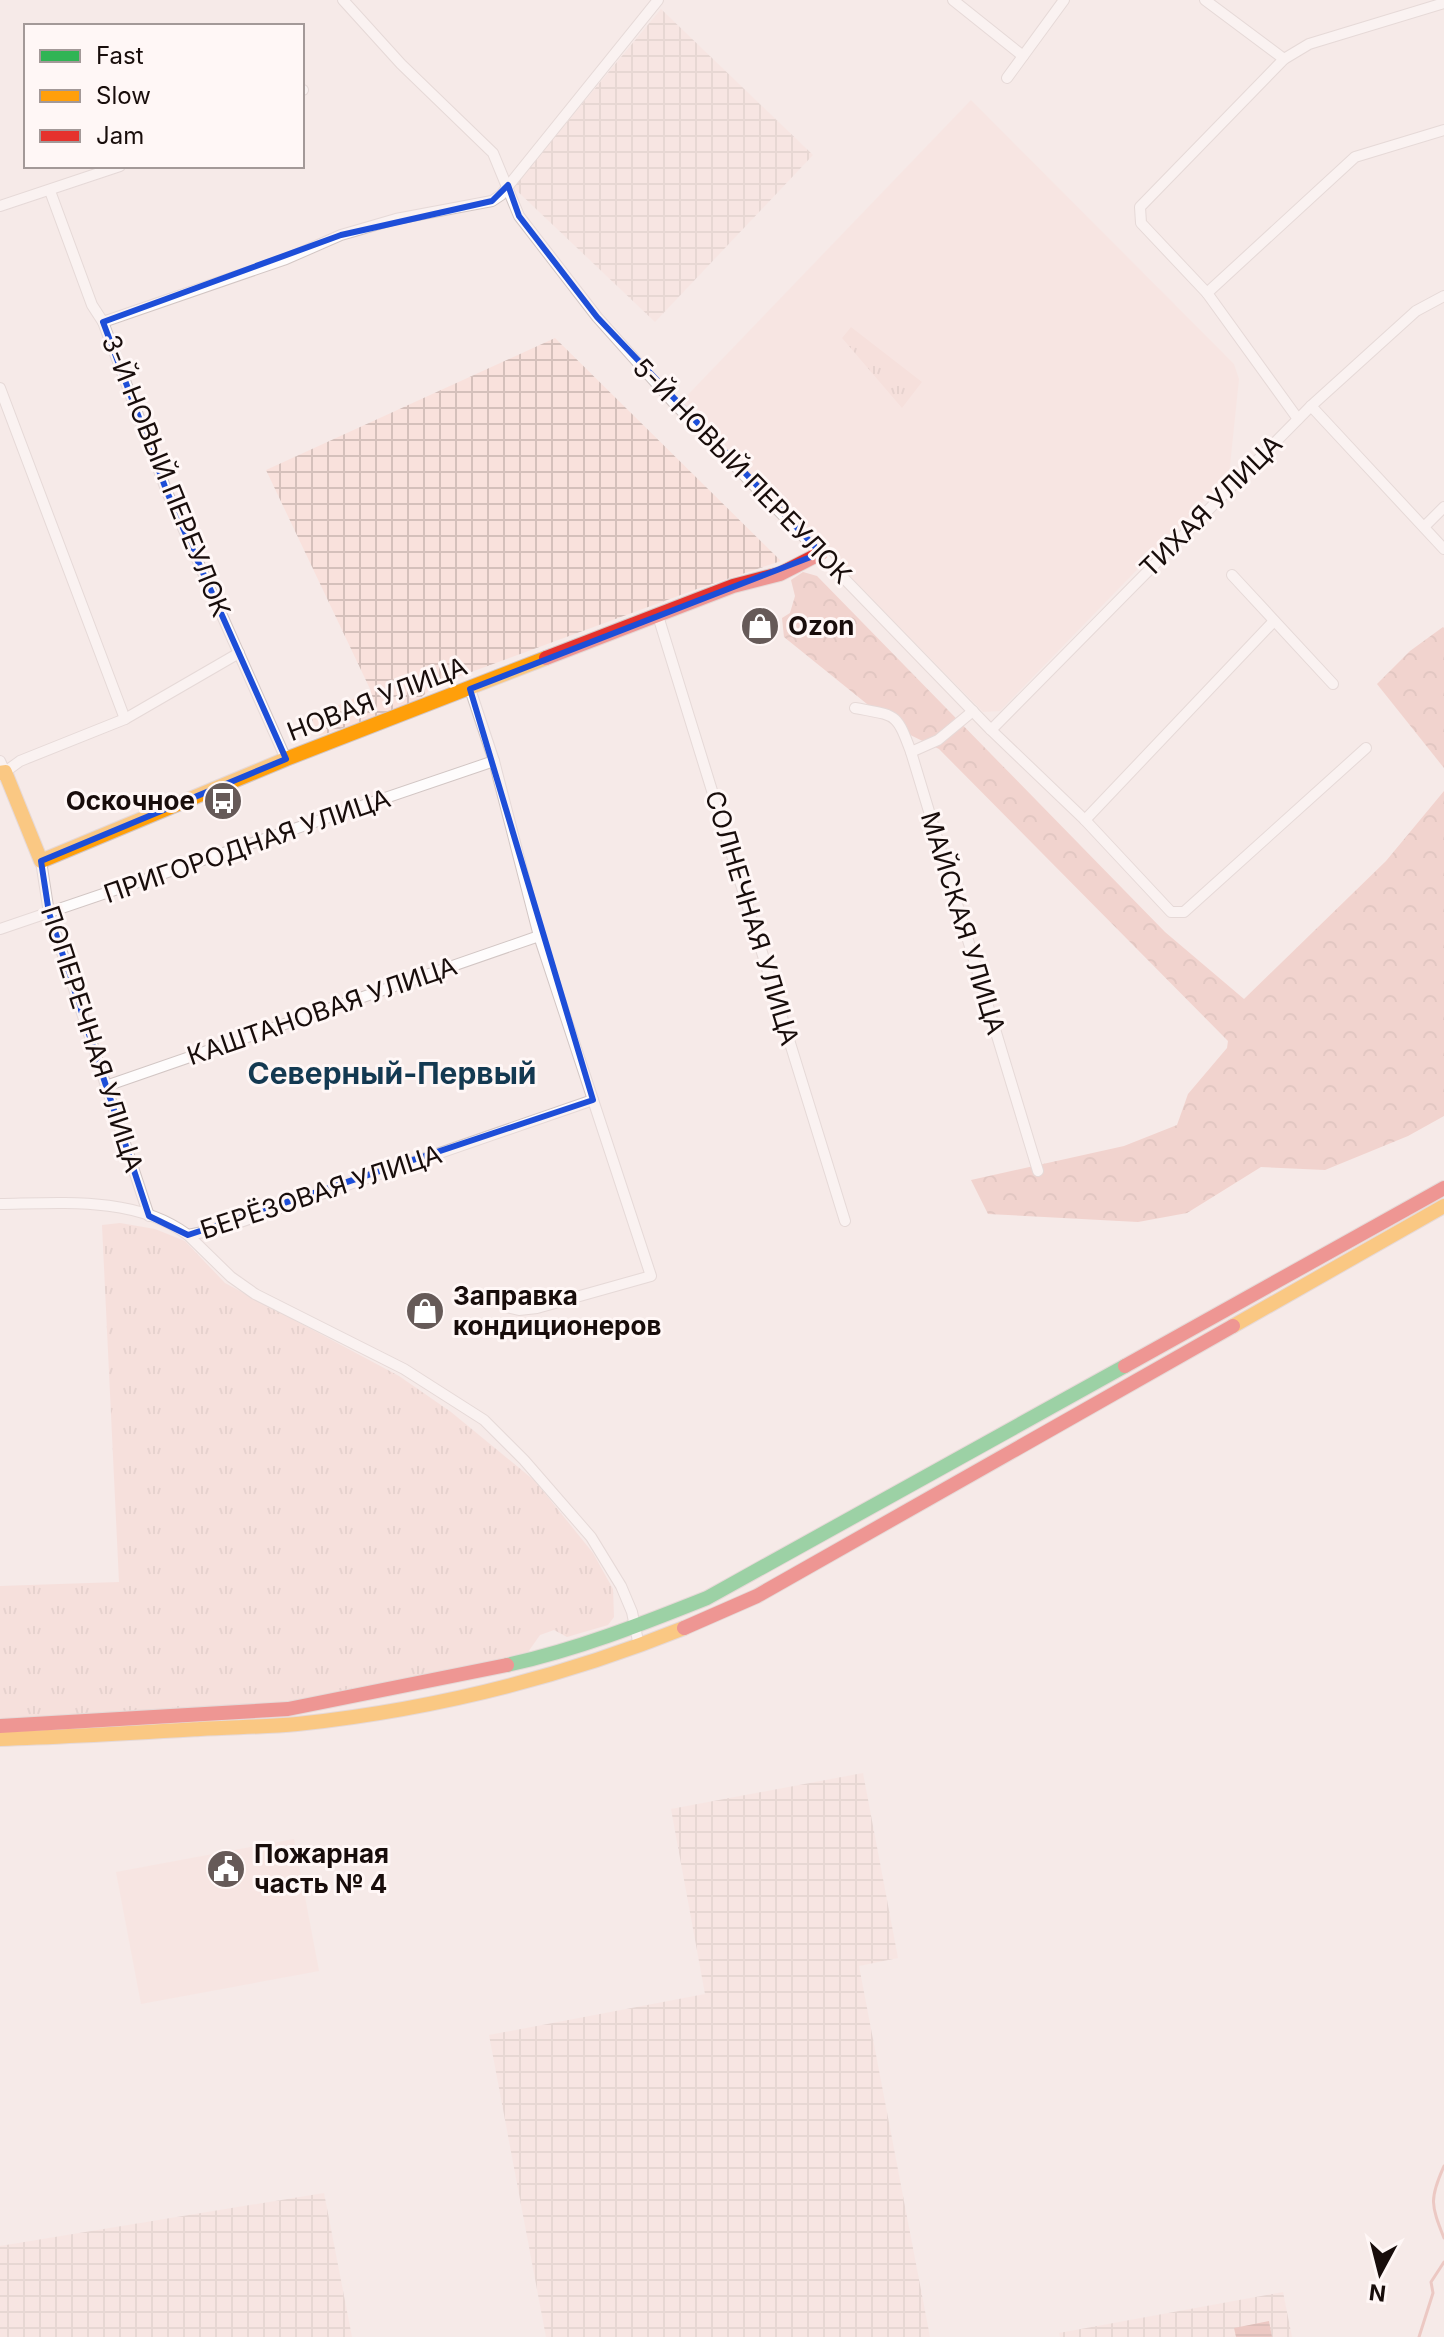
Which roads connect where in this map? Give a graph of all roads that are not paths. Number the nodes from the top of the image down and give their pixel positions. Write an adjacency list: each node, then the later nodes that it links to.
1 (343, 0): 12 (street, 5-Й НОВЫЙ ПЕРЕУЛОК)
2 (658, 0): 12 (street)
3 (953, 0): 7 (street)
4 (1064, 0): 7 (street)
5 (1205, 0): 8 (street)
6 (1444, 3): 8 (street)
7 (1023, 56): 9 (street)
8 (1284, 59): 15 (street)
9 (1007, 78)
10 (1444, 130): 15 (street)
11 (114, 168): 13 (street)
12 (508, 185): 17 (street); 24 (street, 5-Й НОВЫЙ ПЕРЕУЛОК)
13 (50, 191): 14 (street); 17 (street, 3-Й НОВЫЙ ПЕРЕУЛОК)
14 (0, 206)
15 (1207, 293): 20 (street)
16 (1444, 296): 19 (street, ТИХАЯ УЛИЦА)
17 (103, 322): 28 (street, 3-Й НОВЫЙ ПЕРЕУЛОК)
18 (0, 388): 33 (street)
19 (1311, 406): 20 (street, ТИХАЯ УЛИЦА); 22 (street)
20 (1298, 419): 34 (street, ТИХАЯ УЛИЦА)
21 (1444, 507): 22 (street)
22 (1424, 527): 23 (street)
23 (1444, 549)
24 (821, 553): 26 (main road, НОВАЯ УЛИЦА); 32 (street, 5-Й НОВЫЙ ПЕРЕУЛОК)
25 (1232, 575): 27 (street)
26 (658, 616): 30 (main road, НОВАЯ УЛИЦА); 52 (street, СОЛНЕЧНАЯ УЛИЦА)
27 (1274, 621): 29 (street); 40 (street)
28 (239, 653): 33 (street); 37 (street, 3-Й НОВЫЙ ПЕРЕУЛОК)
29 (1333, 684)
30 (470, 689): 37 (main road, НОВАЯ УЛИЦА); 38 (street)
31 (855, 708): 36 (street, МАЙСКАЯ УЛИЦА)
32 (973, 711): 34 (street, 5-Й НОВЫЙ ПЕРЕУЛОК); 36 (street)
33 (125, 719): 39 (street)
34 (991, 730): 40 (street, 5-Й НОВЫЙ ПЕРЕУЛОК)
35 (1366, 748): 40 (street, 5-Й НОВЫЙ ПЕРЕУЛОК)
36 (911, 752): 47 (street, МАЙСКАЯ УЛИЦА)
37 (286, 759): 41 (main road, НОВАЯ УЛИЦА)
38 (494, 761): 42 (street, ПРИГОРОДНАЯ УЛИЦА); 44 (street)
39 (2, 769): 41 (main road)
40 (1085, 820)
41 (41, 861): 42 (street, ПОПЕРЕЧНАЯ УЛИЦА)
42 (49, 913): 43 (street, ПРИГОРОДНАЯ УЛИЦА); 45 (street, ПОПЕРЕЧНАЯ УЛИЦА)
43 (0, 929)
44 (539, 936): 45 (street, КАШТАНОВАЯ УЛИЦА); 46 (street)
45 (106, 1086): 51 (street, ПОПЕРЕЧНАЯ УЛИЦА)
46 (593, 1100): 53 (street, БЕРЁЗОВАЯ УЛИЦА); 54 (street)
47 (1038, 1171)
48 (1444, 1188): 55 (main road)
49 (0, 1204): 51 (street, БЕРЁЗОВАЯ УЛИЦА)
50 (1444, 1206): 56 (main road)
51 (149, 1216): 53 (street, БЕРЁЗОВАЯ УЛИЦА)
52 (845, 1221)
53 (188, 1235): 55 (street)
54 (506, 1307)
55 (636, 1626): 56 (street); 57 (main road)
56 (639, 1646): 58 (main road)
57 (0, 1726)
58 (0, 1739)

